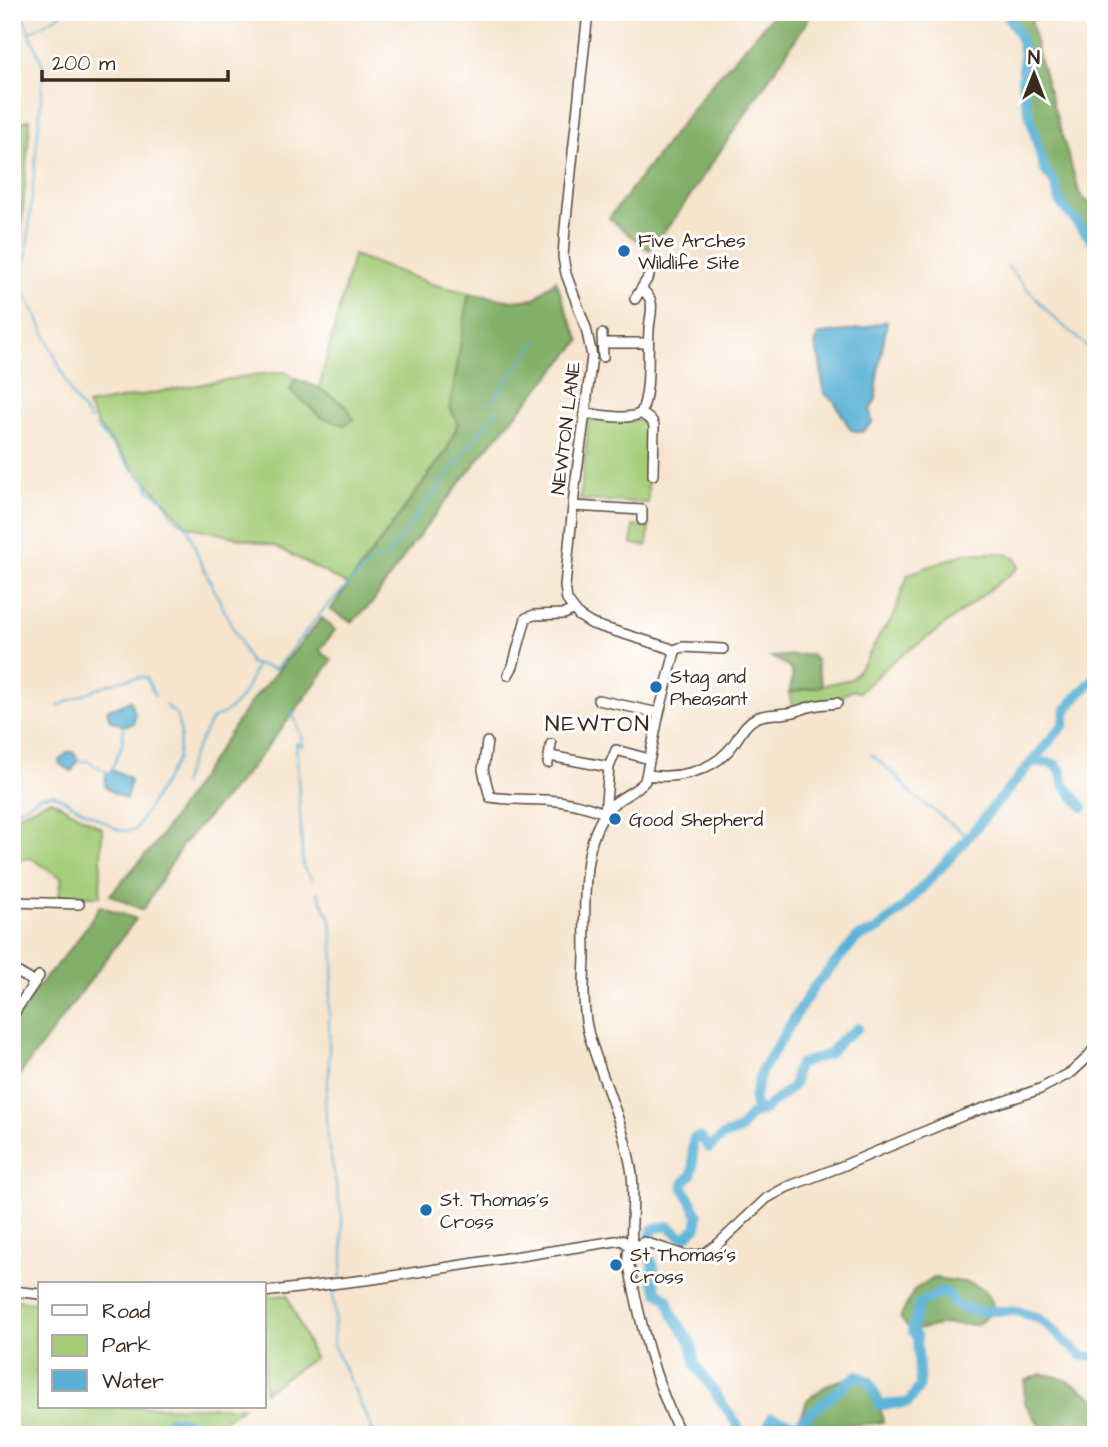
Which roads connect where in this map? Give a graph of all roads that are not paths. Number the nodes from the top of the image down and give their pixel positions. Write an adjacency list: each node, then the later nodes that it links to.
1 (588, 12): 7 (street, NEWTON LANE)
2 (649, 276): 3 (street)
3 (642, 289): 4 (street); 5 (street)
4 (635, 299)
5 (648, 342): 6 (street); 8 (street)
6 (603, 357)
7 (586, 412): 8 (street); 10 (street, NEWTON LANE)
8 (640, 413): 9 (street)
9 (653, 475)
10 (573, 506): 11 (street); 12 (street, NEWTON LANE)
11 (642, 520)
12 (573, 610): 14 (street); 15 (street)
13 (723, 649): 14 (street)
14 (675, 652): 18 (street)
15 (508, 675)
16 (598, 700): 18 (street)
17 (836, 703): 23 (street)
18 (659, 713): 21 (street)
19 (487, 742): 24 (street)
20 (551, 744): 22 (street)
21 (649, 759): 22 (street); 23 (street)
22 (609, 767): 24 (street)
23 (647, 775): 24 (street)
24 (606, 813): 30 (street)
25 (12, 902): 26 (street)
26 (79, 904)
27 (12, 969): 28 (street)
28 (12, 1016)
29 (1096, 1046): 30 (street)
30 (632, 1248): 32 (street); 34 (street)
31 (12, 1291): 33 (street)
32 (266, 1292)
33 (38, 1294)
34 (681, 1435)

